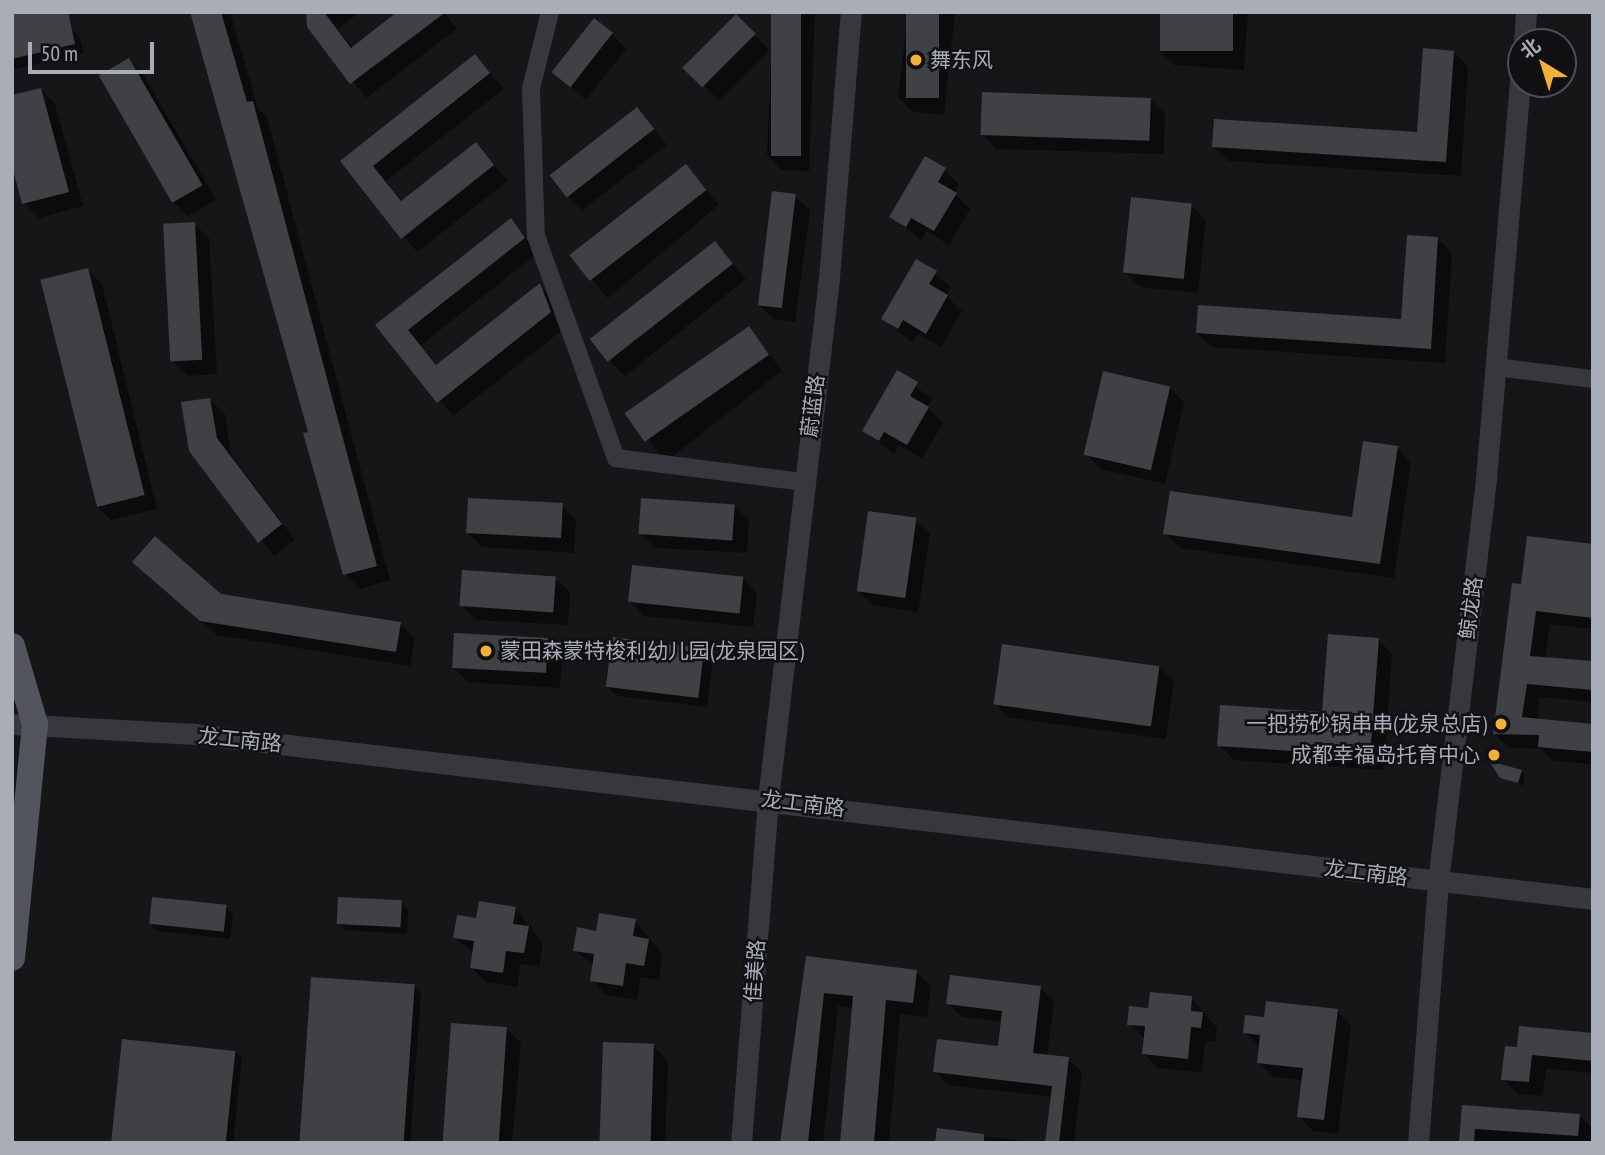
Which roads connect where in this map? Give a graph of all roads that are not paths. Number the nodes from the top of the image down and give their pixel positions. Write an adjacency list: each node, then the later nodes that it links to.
1 (550, 12): 6 (street)
2 (851, 12): 6 (street, 蔚蓝路)
3 (1519, 98): 4 (street, 鲸龙路)
4 (1496, 367): 5 (street); 10 (street, 鲸龙路)
5 (1593, 379)
6 (804, 482): 9 (street, 蔚蓝路)
7 (12, 646): 8 (main road)
8 (23, 724): 9 (street, 龙工南路); 12 (main road)
9 (768, 800): 10 (street, 龙工南路); 13 (street, 佳美路)
10 (1438, 882): 11 (street, 龙工南路); 14 (street, 鲸龙路)
11 (1593, 899)
12 (12, 958)
13 (741, 1143)
14 (1418, 1143)

